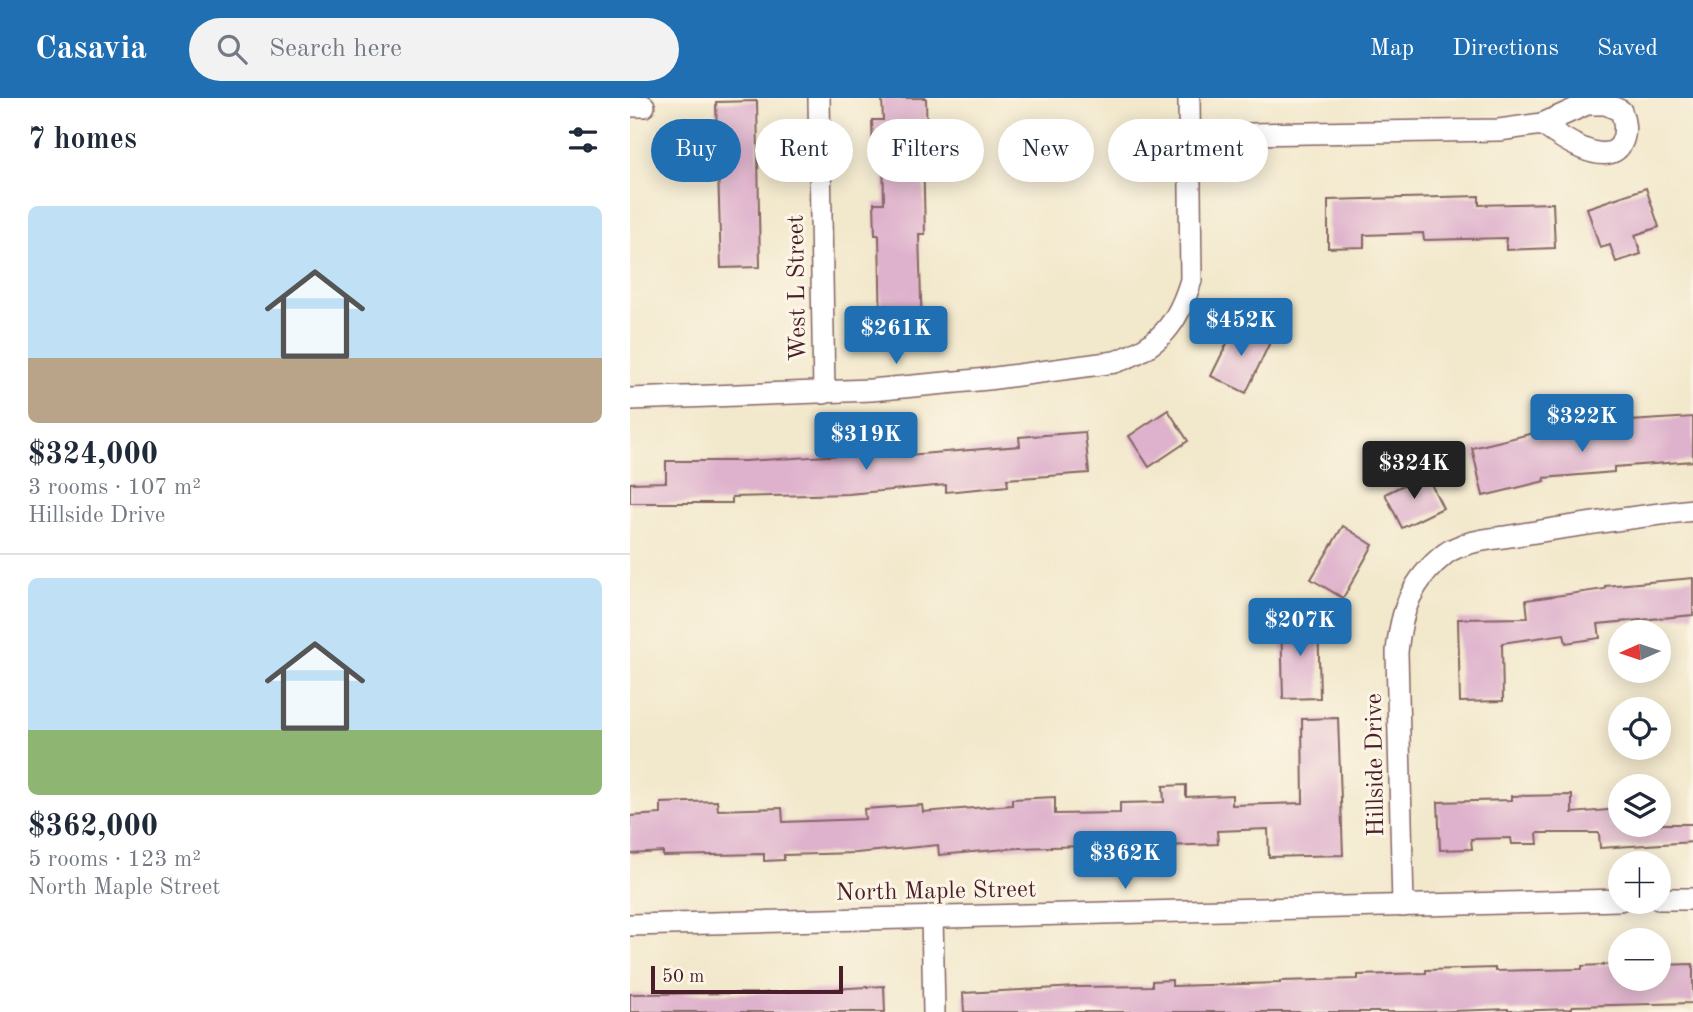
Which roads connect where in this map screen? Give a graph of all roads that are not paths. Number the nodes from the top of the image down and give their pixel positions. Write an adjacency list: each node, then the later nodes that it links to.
1 (819, 98): 7 (street, West L Street)
2 (1189, 98): 3 (street)
3 (1190, 119)
4 (1542, 124): 5 (street)
5 (1268, 134)
6 (1190, 182): 7 (street)
7 (824, 393): 8 (street)
8 (630, 399)
9 (1693, 510): 13 (street, Hillside Drive)
10 (1671, 899): 11 (street)
11 (1693, 899)
12 (1608, 900): 13 (street, North Maple Street)
13 (1403, 906): 14 (street, North Maple Street)
14 (932, 916): 15 (street, North Maple Street); 16 (street)
15 (630, 925)
16 (934, 1012)

